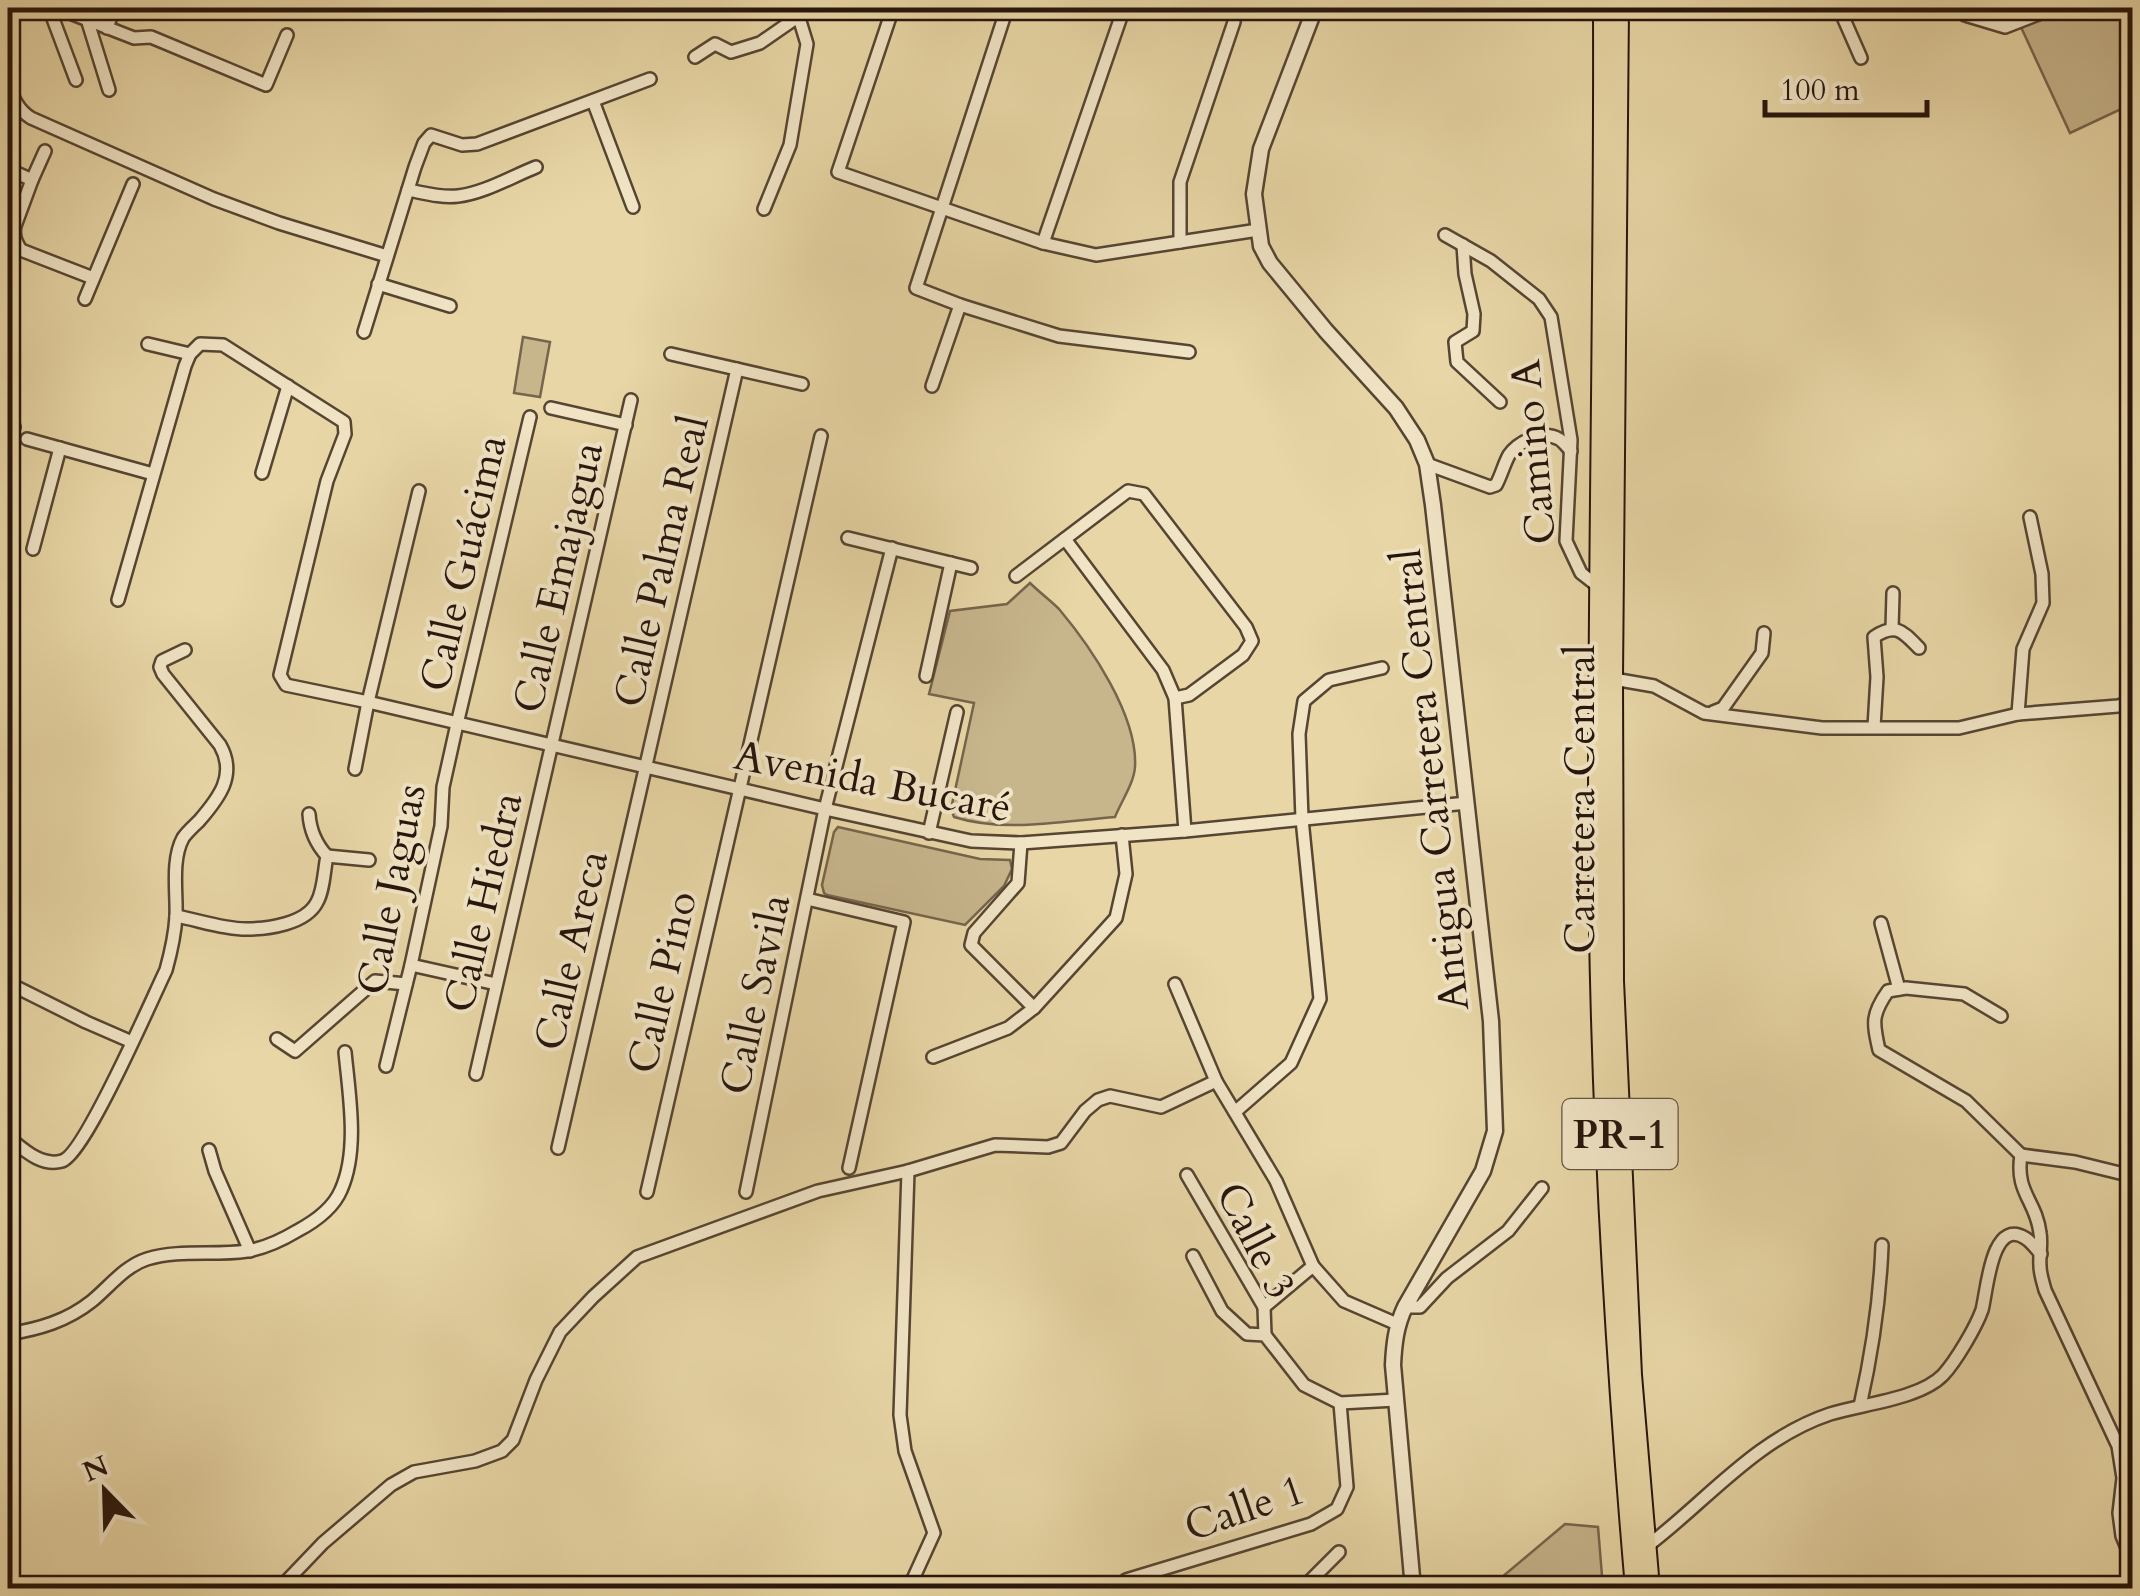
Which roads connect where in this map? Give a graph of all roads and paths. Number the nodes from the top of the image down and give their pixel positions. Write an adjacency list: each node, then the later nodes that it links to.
1 (34, 8): 15 (street)
2 (49, 8): 23 (street)
3 (57, 8): 16 (street)
4 (114, 8): 18 (street)
5 (893, 8): 35 (street)
6 (1008, 8): 35 (street)
7 (1124, 8): 39 (street)
8 (1315, 8): 36 (street, Antigua Carretera Central)
9 (1603, 8): 79 (highway, Carretera Central / PR-1)
10 (1619, 8): 88 (highway, Carretera Central / PR-1)
11 (1839, 8): 21 (street)
12 (1959, 8): 13 (street)
13 (2054, 8)
14 (798, 12): 20 (street); 34 (street)
15 (8, 15)
16 (86, 19): 18 (street); 25 (street)
17 (1234, 22): 38 (street)
18 (107, 28): 19 (street)
19 (287, 35)
20 (695, 56)
21 (1860, 58)
22 (650, 79): 26 (street)
23 (76, 80)
24 (8, 84): 41 (street)
25 (110, 90)
26 (592, 100): 32 (street); 33 (street)
27 (46, 152): 30 (street)
28 (536, 167): 32 (street)
29 (8, 169): 30 (street)
30 (32, 180): 42 (street)
31 (133, 184): 42 (street)
32 (408, 190): 41 (street)
33 (634, 207)
34 (764, 209)
35 (940, 209): 39 (street); 45 (street)
36 (1258, 230): 38 (street); 67 (street, Antigua Carretera Central)
37 (1445, 236): 40 (street, Camino A)
38 (1180, 242): 39 (street)
39 (1044, 244)
40 (1463, 245): 57 (street); 66 (street, Camino A)
41 (388, 256): 43 (street)
42 (93, 278): 44 (street)
43 (378, 284): 46 (street); 47 (street)
44 (85, 299)
45 (960, 305): 50 (street); 55 (street)
46 (450, 306)
47 (364, 332)
48 (148, 344): 49 (street)
49 (193, 352): 54 (street); 69 (street)
50 (1190, 352)
51 (672, 354): 52 (street)
52 (737, 369): 53 (street); 98 (street, Calle Palma Real)
53 (802, 384)
54 (288, 386): 68 (street); 90 (street, Avenida Bucaré)
55 (932, 386)
56 (630, 400): 61 (street, Calle Emajagua)
57 (1500, 402)
58 (551, 408): 61 (street, Calle Emajagua)
59 (8, 412): 64 (street)
60 (530, 417): 95 (street, Calle Guácima)
61 (626, 424): 97 (street, Calle Emajagua)
62 (821, 436): 100 (street, Calle Pino)
63 (27, 439): 65 (street)
64 (8, 442)
65 (60, 448): 69 (street); 75 (street)
66 (1570, 451): 67 (street); 79 (street, Camino A)
67 (1427, 464): 101 (street, Antigua Carretera Central)
68 (262, 473)
69 (152, 474): 81 (street)
70 (420, 492): 90 (street)
71 (2030, 517): 94 (street)
72 (848, 538): 74 (street)
73 (1065, 539): 78 (street); 89 (street); 89 (street)
74 (892, 548): 76 (street); 102 (street, Calle Savila)
75 (33, 550)
76 (950, 563): 77 (street); 87 (street)
77 (972, 568)
78 (1016, 576)
79 (1600, 586): 88 (highway, Carretera Central / PR-1)
80 (1894, 593): 82 (street)
81 (118, 600)
82 (1892, 628): 84 (street); 96 (street)
83 (1764, 632): 93 (street)
84 (1919, 648)
85 (185, 650): 112 (street)
86 (1382, 668): 104 (street)
87 (926, 676)
88 (1606, 678): 93 (street); 154 (highway, Carretera Central / PR-1)
89 (1175, 698): 105 (street)
90 (368, 702): 95 (street, Avenida Bucaré); 99 (street)
91 (2132, 702): 94 (street)
92 (957, 712): 106 (street)
93 (1709, 714): 96 (street)
94 (2018, 714): 96 (street)
95 (457, 724): 97 (street, Avenida Bucaré); 114 (street, Calle Jaguas)
96 (1874, 727)
97 (552, 745): 98 (street, Avenida Bucaré); 117 (street, Calle Hiedra)
98 (646, 766): 100 (street, Avenida Bucaré); 131 (street, Calle Areca)
99 (355, 769)
100 (738, 788): 102 (street, Avenida Bucaré); 139 (street, Calle Pino)
101 (1467, 803): 104 (street, Avenida Bucaré); 146 (street, Antigua Carretera Central)
102 (825, 809): 106 (street, Avenida Bucaré); 111 (street, Calle Savila)
103 (309, 814): 109 (street)
104 (1302, 819): 105 (street, Avenida Bucaré); 129 (street)
105 (1185, 831): 107 (street, Avenida Bucaré)
106 (929, 833): 108 (street, Avenida Bucaré)
107 (1122, 836): 108 (street, Avenida Bucaré); 120 (street)
108 (1021, 843): 120 (street)
109 (327, 856): 110 (street); 112 (street)
110 (370, 860)
111 (807, 899): 134 (street); 140 (street, Calle Savila)
112 (176, 916): 123 (street)
113 (1881, 923): 119 (street)
114 (411, 965): 116 (street, Calle Jaguas); 117 (street)
115 (8, 983): 123 (street)
116 (406, 984): 122 (street); 126 (street, Calle Jaguas)
117 (496, 984): 127 (street, Calle Hiedra)
118 (1175, 984): 128 (street)
119 (1899, 989): 121 (street); 133 (street)
120 (1034, 1008): 125 (street)
121 (2001, 1016)
122 (277, 1039)
123 (132, 1042): 130 (street)
124 (345, 1052): 142 (street)
125 (932, 1057)
126 (386, 1066)
127 (476, 1074)
128 (1216, 1082): 129 (street); 135 (street)
129 (1235, 1112): 145 (street)
130 (8, 1136)
131 (558, 1148)
132 (209, 1150): 142 (street)
133 (2021, 1154): 137 (street); 143 (street)
134 (849, 1168)
135 (908, 1171): 158 (street); 159 (street)
136 (1186, 1175): 147 (street, Calle 3)
137 (2132, 1176)
138 (1542, 1188): 146 (street)
139 (648, 1192)
140 (746, 1192)
141 (1882, 1245): 153 (street)
142 (250, 1251): 149 (street)
143 (2041, 1254): 153 (street); 156 (street)
144 (1193, 1256): 150 (street)
145 (1313, 1266): 147 (street); 148 (street)
146 (1405, 1307): 148 (street, Antigua Carretera Central)
147 (1264, 1308): 150 (street, Calle 3)
148 (1397, 1324): 151 (street, Antigua Carretera Central)
149 (8, 1334)
150 (1265, 1335): 152 (street)
151 (1396, 1400): 152 (street); 161 (street, Antigua Carretera Central)
152 (1340, 1403): 157 (street, Calle 1)
153 (1860, 1406): 154 (street)
154 (1639, 1548): 162 (highway, Carretera Central / PR-1); 163 (highway, Carretera Central / PR-1)
155 (1339, 1552): 160 (street)
156 (2132, 1560)
157 (1126, 1580)
158 (280, 1588)
159 (910, 1588)
160 (1303, 1588)
161 (1413, 1588)
162 (1635, 1588)
163 (1650, 1588)

